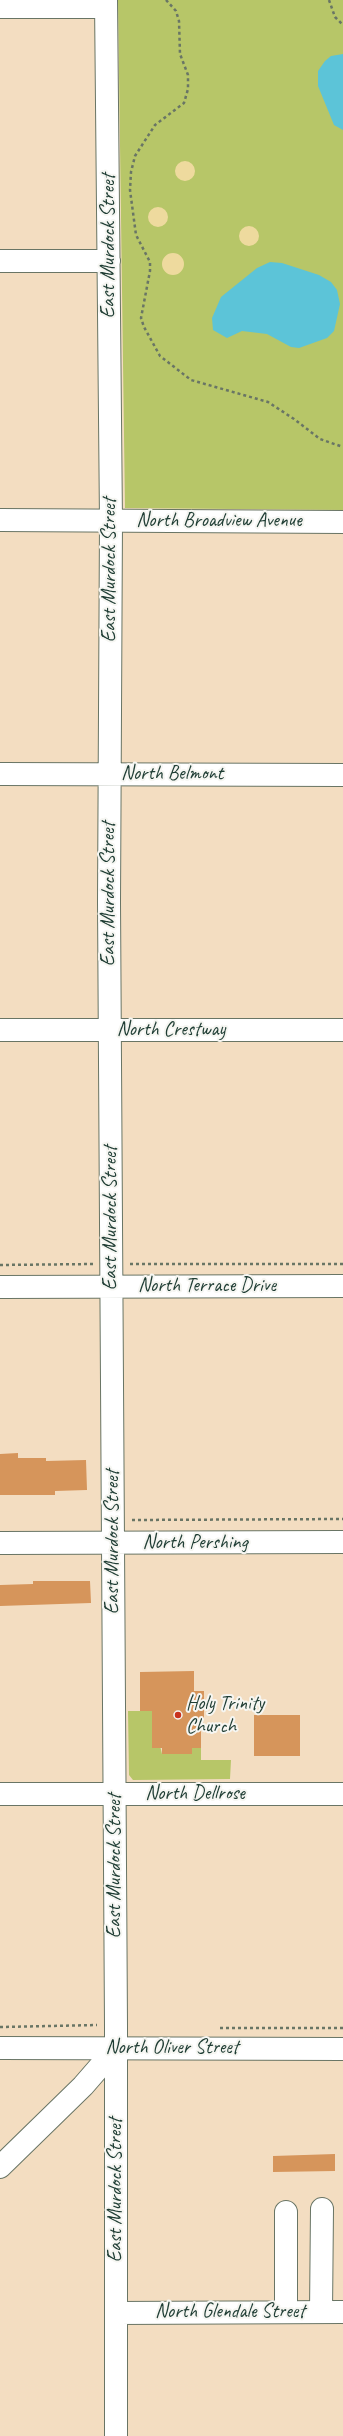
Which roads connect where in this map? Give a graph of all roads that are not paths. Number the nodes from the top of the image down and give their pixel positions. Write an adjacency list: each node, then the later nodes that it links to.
1 (106, 3): 2 (street); 3 (street, East Murdock Street)
2 (0, 7)
3 (109, 260): 4 (street); 6 (street, East Murdock Street)
4 (0, 261)
5 (0, 520): 6 (street, North Broadview Avenue)
6 (111, 521): 7 (street, North Broadview Avenue); 9 (street, East Murdock Street)
7 (343, 522)
8 (0, 774): 9 (street, North Belmont)
9 (109, 774): 10 (street, North Belmont); 12 (street, East Murdock Street)
10 (343, 774)
11 (0, 1030): 12 (street, North Crestway)
12 (110, 1030): 13 (street, North Crestway); 14 (street, East Murdock Street)
13 (343, 1030)
14 (112, 1286): 15 (street, North Terrace Drive); 16 (street, North Terrace Drive); 19 (street, East Murdock Street)
15 (343, 1286)
16 (0, 1287)
17 (343, 1542): 19 (street, North Pershing)
18 (0, 1543): 19 (street, North Pershing)
19 (113, 1543): 21 (street, East Murdock Street)
20 (0, 1794): 21 (street, North Dellrose)
21 (114, 1794): 22 (street, North Dellrose); 23 (street, East Murdock Street)
22 (343, 1794)
23 (116, 2037): 24 (street, North Oliver Street); 25 (street, North Oliver Street); 26 (street); 32 (street, East Murdock Street)
24 (0, 2048)
25 (343, 2049)
26 (0, 2167)
27 (322, 2209): 30 (street)
28 (286, 2212): 29 (street)
29 (286, 2312): 30 (street, North Glendale Street); 32 (street, North Glendale Street)
30 (321, 2312): 31 (street, North Glendale Street)
31 (343, 2312)
32 (116, 2313): 33 (street, East Murdock Street)
33 (116, 2436)

